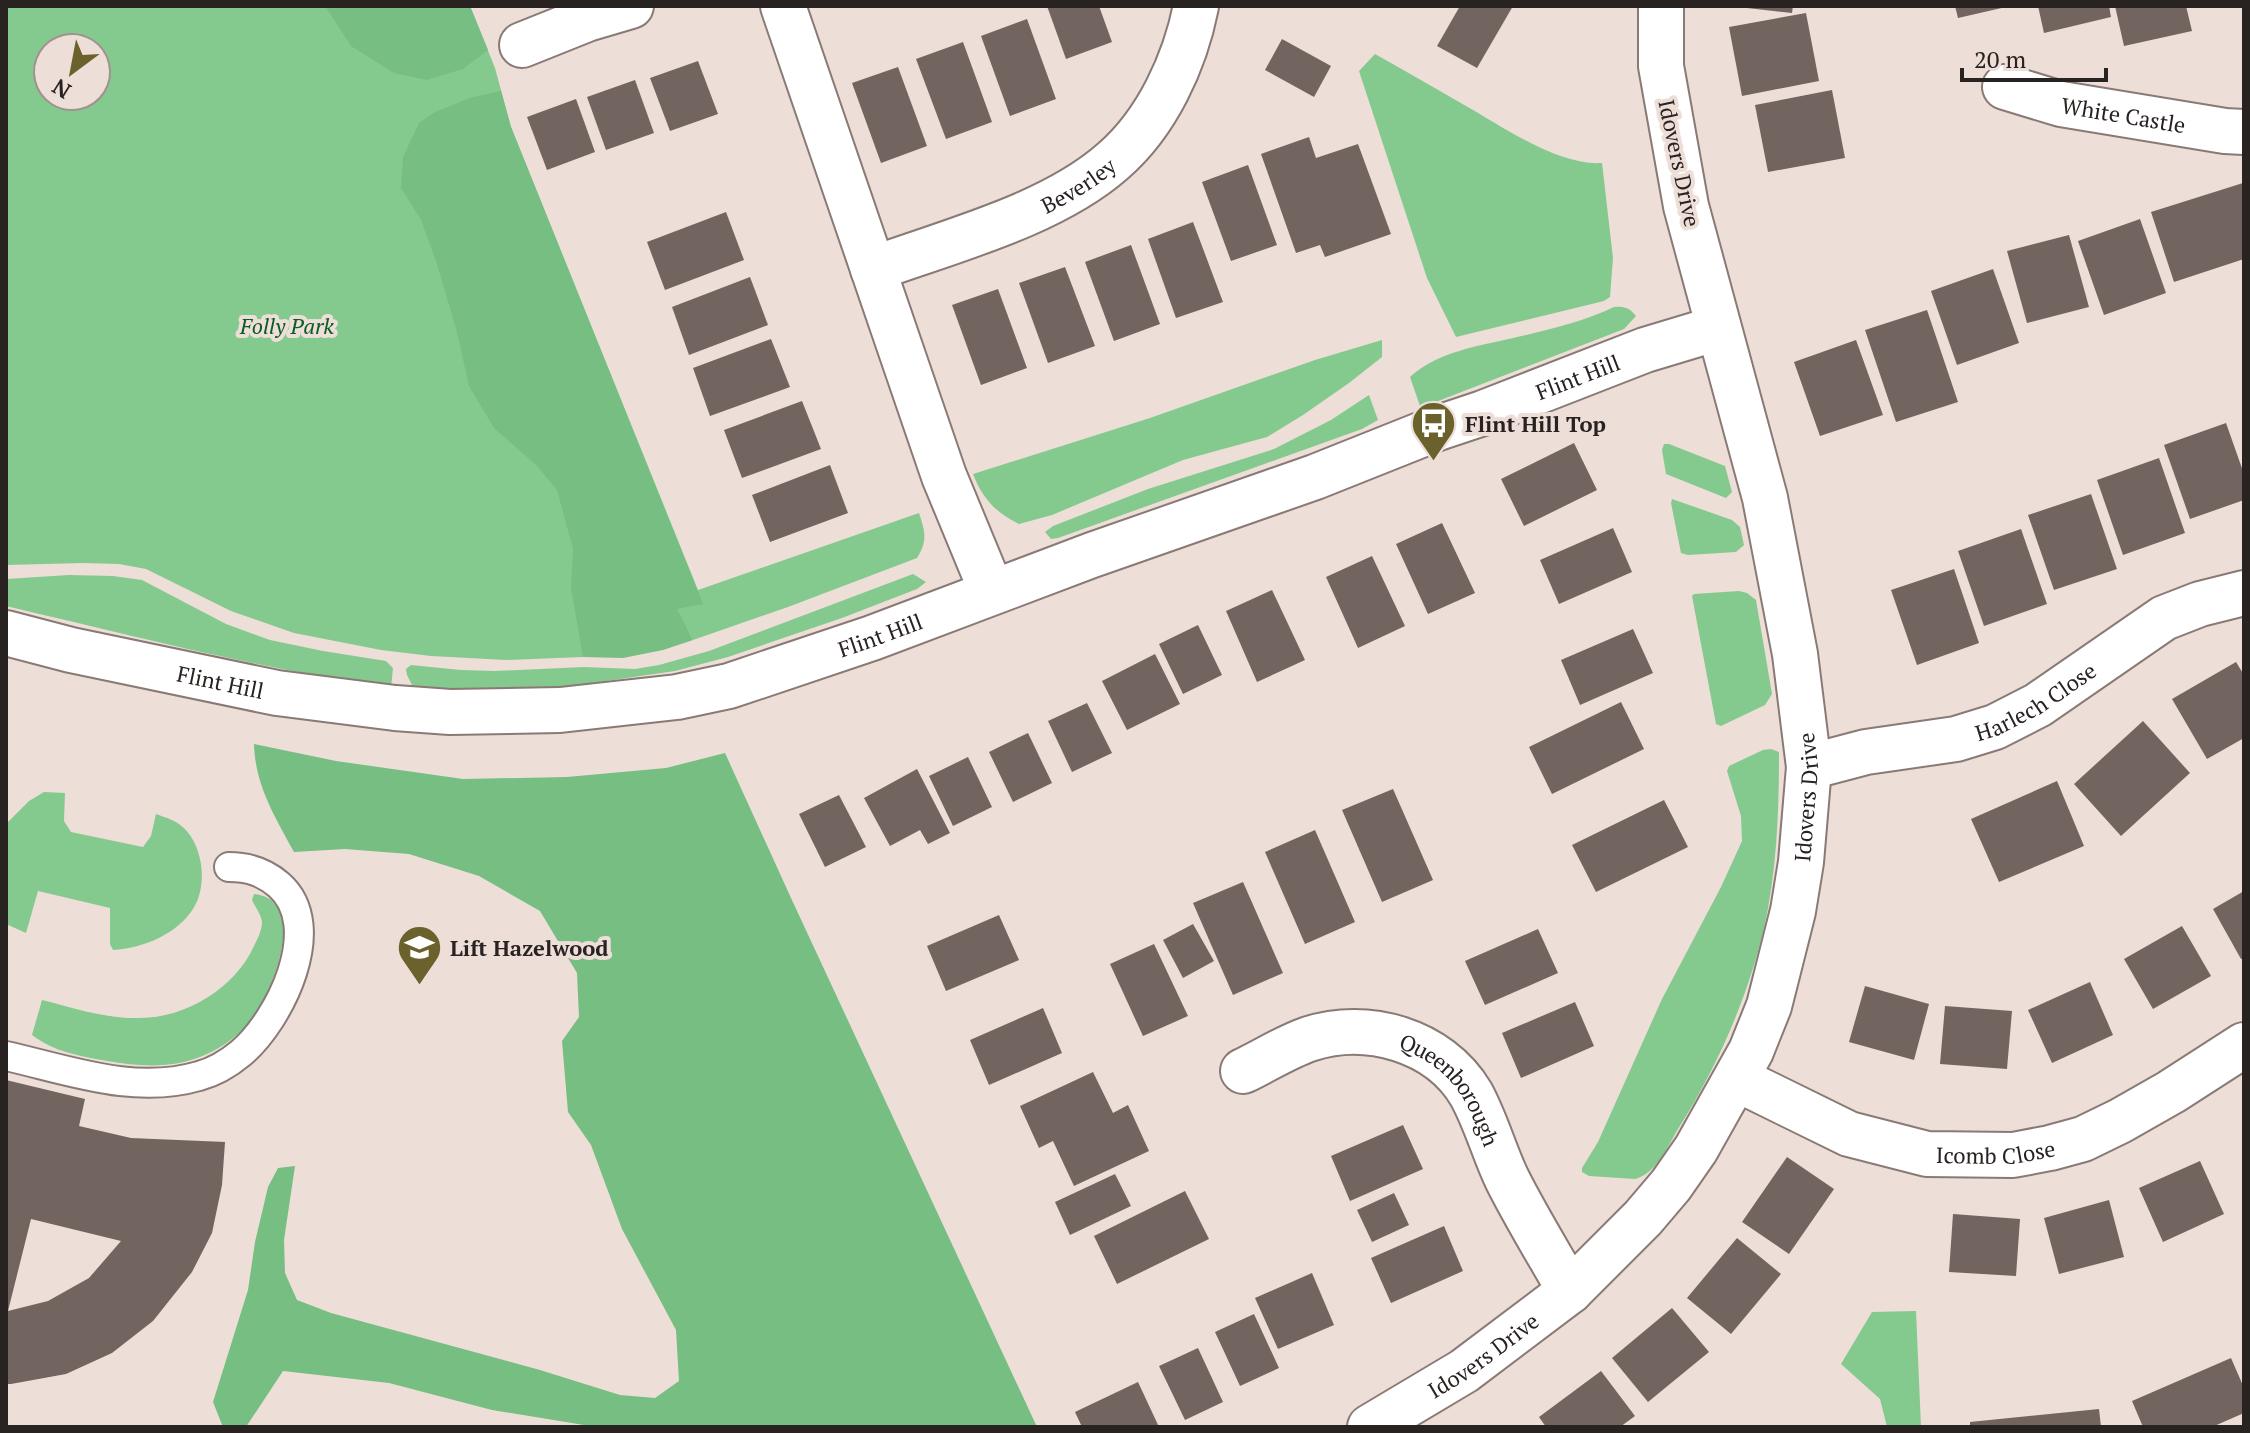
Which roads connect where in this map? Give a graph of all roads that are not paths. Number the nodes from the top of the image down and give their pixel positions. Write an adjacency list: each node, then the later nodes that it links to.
1 (631, 6): 5 (street)
2 (783, 6): 8 (street)
3 (1196, 6): 8 (street, Beverley)
4 (1661, 6): 9 (street, Idovers Drive)
5 (522, 45)
6 (2005, 87): 7 (street, White Castle)
7 (2244, 132)
8 (873, 269): 10 (street)
9 (1718, 328): 10 (street, Flint Hill); 13 (street, Idovers Drive)
10 (992, 592): 12 (street, Flint Hill)
11 (2244, 593): 13 (street, Harlech Close)
12 (6, 633)
13 (1809, 767): 18 (street, Idovers Drive)
14 (229, 867): 16 (lane)
15 (2244, 1045): 18 (street, Icomb Close)
16 (6, 1056)
17 (1243, 1071): 19 (street, Queenborough)
18 (1737, 1079): 19 (street, Idovers Drive)
19 (1570, 1291): 20 (street, Idovers Drive)
20 (1370, 1427)

